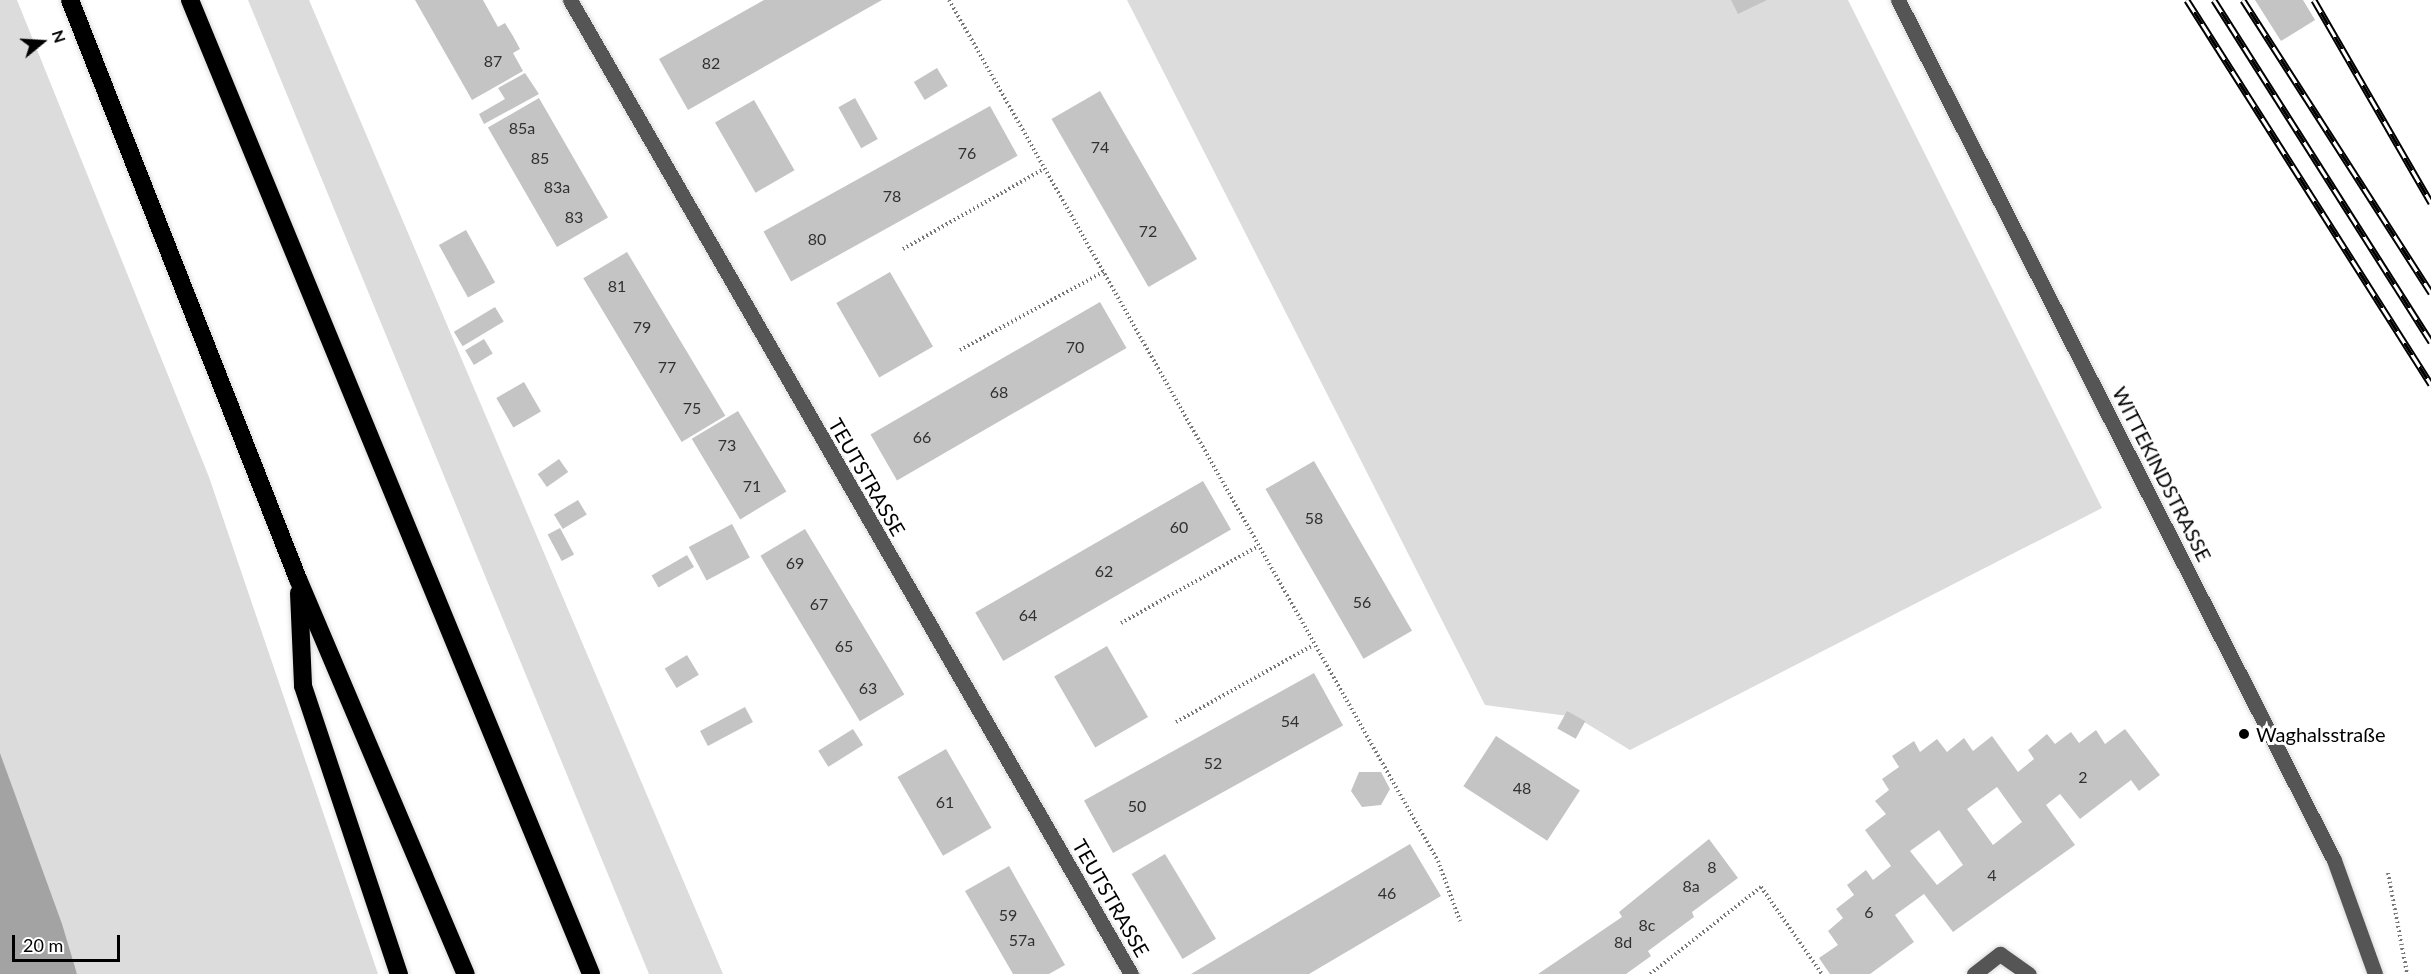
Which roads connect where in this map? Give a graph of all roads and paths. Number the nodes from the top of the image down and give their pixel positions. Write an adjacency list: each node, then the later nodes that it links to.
1 (70, 0): 11 (highway)
2 (190, 0): 19 (highway)
3 (570, 0): 20 (street, TEUTSTRASSE)
4 (949, 0): 6 (path)
5 (1898, 0): 25 (street, WITTEKINDSTRASSE)
6 (1042, 170): 7 (path); 8 (path)
7 (903, 249)
8 (1105, 271): 9 (path); 10 (path)
9 (960, 351)
10 (1258, 546): 12 (path); 13 (path)
11 (298, 579): 17 (highway); 18 (highway)
12 (1121, 624)
13 (1313, 645): 14 (path); 16 (path)
14 (1176, 722)
15 (2388, 873): 26 (path)
16 (1460, 921)
17 (399, 974)
18 (466, 974)
19 (591, 974)
20 (1131, 974)
21 (1650, 974): 22 (path)
22 (1822, 974)
23 (1974, 974): 24 (street)
24 (2029, 974)
25 (2375, 974)
26 (2407, 974)

